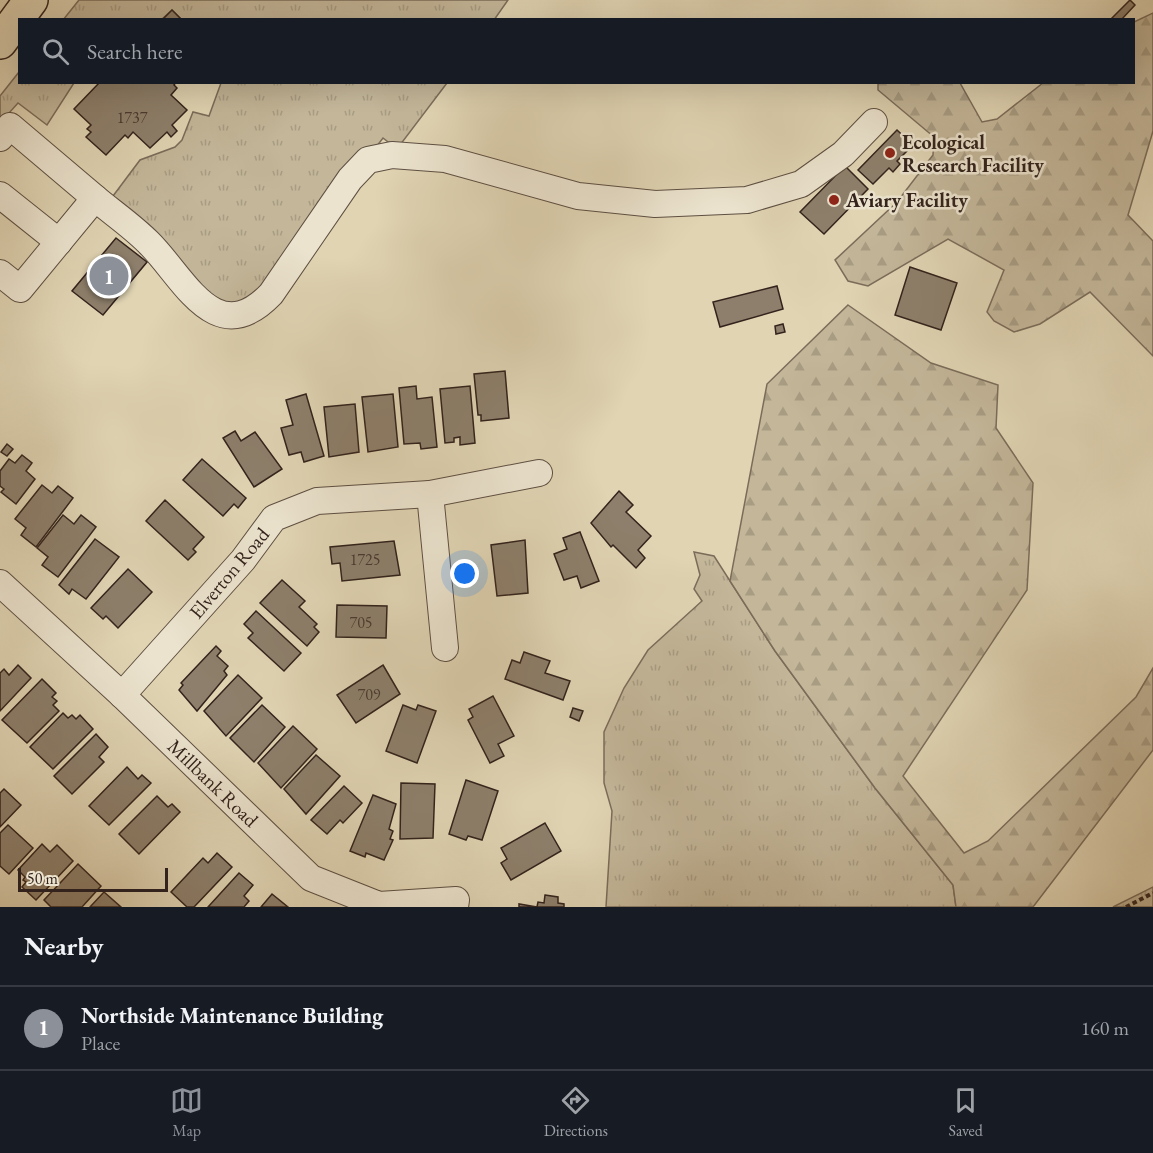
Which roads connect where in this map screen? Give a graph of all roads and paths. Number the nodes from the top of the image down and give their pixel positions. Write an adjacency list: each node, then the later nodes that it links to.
1 (31, 0): 2 (main road)
2 (0, 42)
3 (874, 122): 6 (street)
4 (0, 138): 6 (street)
5 (0, 195): 7 (street)
6 (95, 198): 7 (street)
7 (59, 242): 8 (street)
8 (0, 273)
9 (539, 473): 10 (street, Elverton Road)
10 (430, 494): 12 (street); 13 (street, Elverton Road)
11 (0, 583): 13 (street, Millbank Road)
12 (445, 648)
13 (122, 695): 15 (street, Millbank Road)
14 (1153, 893): 16 (path)
15 (455, 907)
16 (1126, 907)

